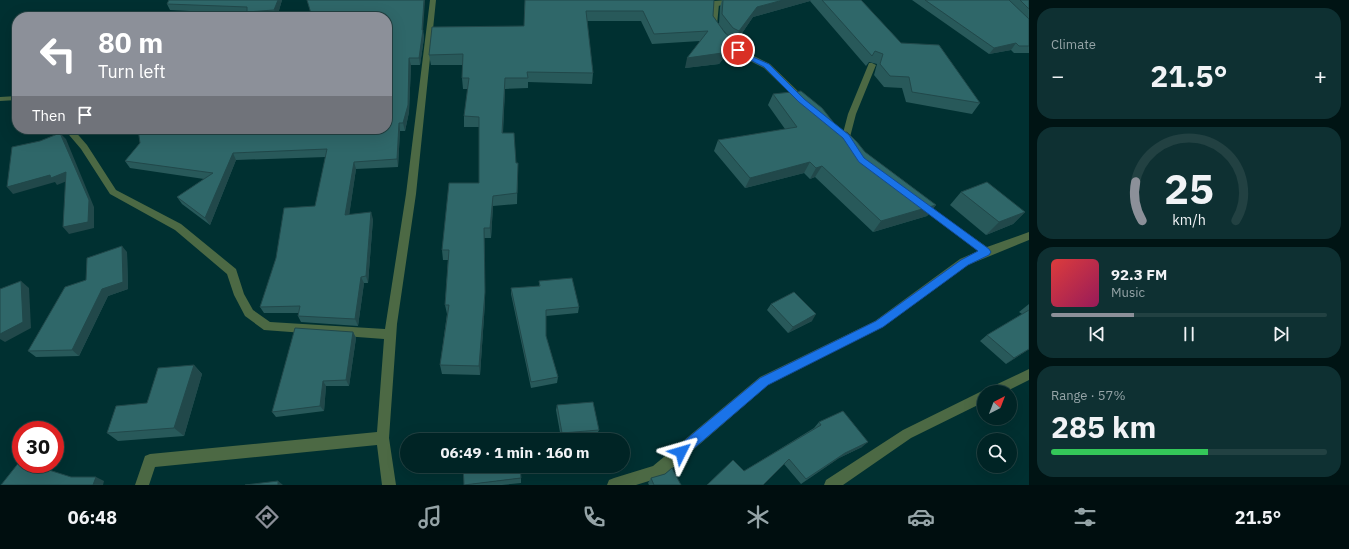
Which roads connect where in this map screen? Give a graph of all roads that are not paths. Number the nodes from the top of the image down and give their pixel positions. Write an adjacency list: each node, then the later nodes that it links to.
1 (433, 0): 14 (street)
2 (738, 0): 3 (street)
3 (715, 2): 4 (street); 8 (street)
4 (694, 4)
5 (872, 65): 10 (street)
6 (12, 98): 7 (street)
7 (0, 99)
8 (807, 105)
9 (72, 134): 14 (street)
10 (854, 148)
11 (911, 196): 13 (street)
12 (1029, 236): 13 (street)
13 (986, 252): 21 (street)
14 (390, 334): 18 (street)
15 (1029, 374): 16 (street)
16 (1006, 385)
17 (977, 399): 22 (street)
18 (383, 438): 19 (street); 20 (street)
19 (142, 485)
20 (389, 485)
21 (614, 485)
22 (831, 485)

